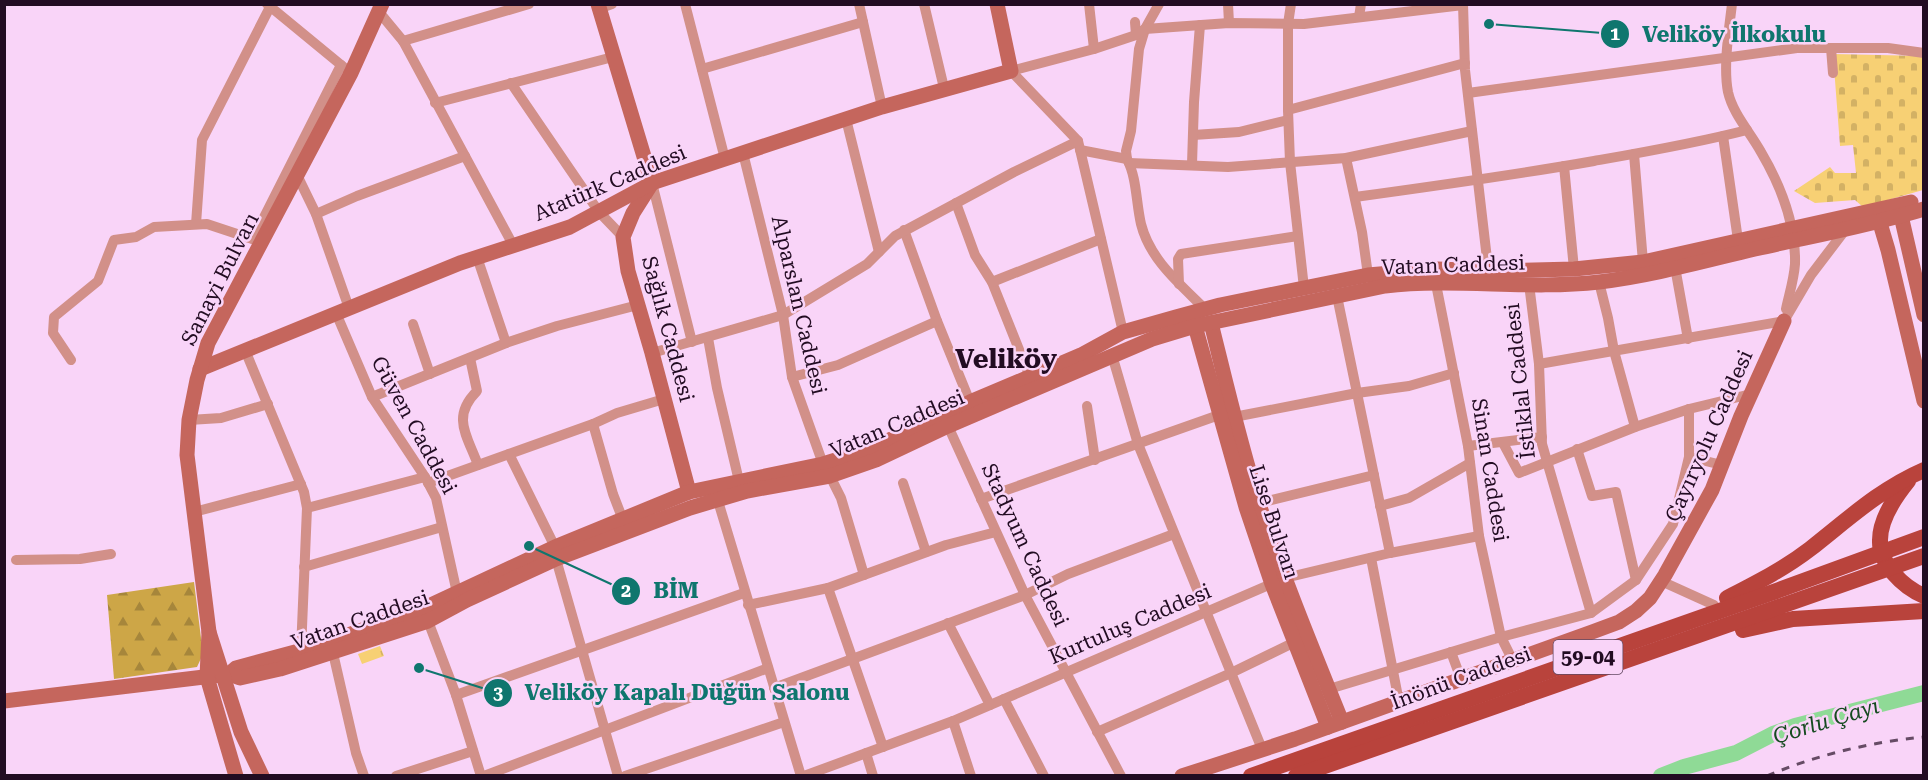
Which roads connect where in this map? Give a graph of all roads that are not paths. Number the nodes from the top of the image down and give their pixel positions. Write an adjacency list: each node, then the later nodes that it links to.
1 (529, 4): 23 (street)
2 (685, 4): 31 (street)
3 (859, 4): 17 (street)
4 (924, 4): 35 (street)
5 (997, 4): 32 (main road)
6 (1089, 4): 25 (street)
7 (1159, 4): 22 (street)
8 (1228, 4): 19 (street)
9 (1291, 4): 20 (street)
10 (1361, 4): 16 (street)
11 (1732, 4): 27 (street)
12 (1463, 5): 16 (street); 29 (street)
13 (268, 6): 30 (street); 66 (street)
14 (603, 6): 28 (main road)
15 (381, 8): 23 (street); 30 (main road, Sanayi Bulvarı)
16 (1359, 17): 20 (street)
17 (862, 22): 31 (street); 38 (street)
18 (1135, 22): 22 (street)
19 (1229, 23): 20 (street); 21 (street)
20 (1288, 24): 39 (street)
21 (1200, 25): 22 (street); 43 (street)
22 (1140, 32): 25 (street); 51 (street)
23 (403, 41): 37 (street)
24 (1831, 48): 26 (street); 27 (street); 33 (street)
25 (1094, 49): 32 (street)
26 (1923, 53)
27 (1728, 56): 36 (street); 41 (street)
28 (613, 57): 34 (street); 57 (main road)
29 (1465, 63): 36 (street); 39 (street)
30 (346, 69): 55 (main road, Sanayi Bulvarı); 73 (street)
31 (702, 69): 50 (street)
32 (1011, 70): 35 (main road, Atatürk Caddesi); 45 (street)
33 (1833, 73)
34 (511, 83): 37 (street); 63 (street)
35 (944, 88): 38 (main road, Atatürk Caddesi)
36 (1468, 93): 42 (street)
37 (435, 103): 48 (street)
38 (882, 107): 40 (main road, Atatürk Caddesi)
39 (1288, 115): 43 (street); 52 (street)
40 (846, 119): 46 (main road, Atatürk Caddesi); 76 (street)
41 (1747, 130): 44 (street); 69 (street)
42 (1472, 131): 49 (street); 56 (street)
43 (1193, 135): 53 (street)
44 (1723, 136): 47 (street); 74 (street)
45 (1079, 146): 51 (street); 60 (street); 72 (street)
46 (743, 153): 50 (main road, Atatürk Caddesi); 92 (street, Alparslan Caddesi)
47 (1634, 154): 54 (street); 78 (street)
48 (465, 156): 64 (street); 75 (street)
49 (1346, 158): 52 (street); 58 (street)
50 (726, 159): 57 (main road, Atatürk Caddesi)
51 (1128, 161): 53 (street); 85 (street)
52 (1290, 162): 53 (street); 70 (street)
53 (1192, 164)
54 (1564, 166): 56 (street); 80 (street)
55 (297, 175): 64 (street, Güven Caddesi); 73 (main road, Sanayi Bulvarı)
56 (1479, 180): 58 (street); 82 (street)
57 (652, 183): 63 (main road, Atatürk Caddesi); 71 (main road, Sağlık Caddesi); 102 (street)
58 (1354, 197): 81 (street)
59 (1923, 198): 62 (main road)
60 (956, 203): 68 (street); 83 (street)
61 (1923, 209): 62 (main road)
62 (1900, 211): 65 (main road); 93 (main road)
63 (599, 212): 71 (street); 75 (main road, Atatürk Caddesi)
64 (316, 214): 91 (street, Güven Caddesi)
65 (1878, 216): 67 (main road, Vatan Caddesi); 69 (main road, Vatan Caddesi); 120 (main road)
66 (196, 225): 73 (street); 109 (street)
67 (1846, 229): 69 (main road, Vatan Caddesi); 96 (street)
68 (904, 230): 76 (street); 95 (street)
69 (1792, 234): 74 (main road, Vatan Caddesi); 79 (main road, Vatan Caddesi); 96 (street)
70 (1298, 236): 85 (street); 88 (street)
71 (623, 237): 90 (main road, Sağlık Caddesi)
72 (1101, 239): 83 (street); 99 (street)
73 (257, 240): 111 (main road, Sanayi Bulvarı)
74 (1738, 240): 78 (main road, Vatan Caddesi)
75 (513, 245): 77 (main road, Atatürk Caddesi)
76 (879, 252): 92 (street)
77 (477, 257): 91 (main road, Atatürk Caddesi); 103 (street)
78 (1643, 262): 80 (main road, Vatan Caddesi)
79 (1675, 267): 84 (main road, Vatan Caddesi); 101 (street)
80 (1574, 269): 82 (main road, Vatan Caddesi)
81 (1368, 275): 82 (main road, Vatan Caddesi); 88 (main road, Vatan Caddesi)
82 (1489, 278): 86 (main road, Vatan Caddesi); 87 (main road, Vatan Caddesi)
83 (992, 282): 115 (street)
84 (1599, 282): 87 (main road, Vatan Caddesi); 105 (street)
85 (1179, 284): 94 (street)
86 (1436, 284): 89 (main road, Vatan Caddesi); 112 (street, Sinan Caddesi)
87 (1529, 284): 110 (street, İstiklal Caddesi)
88 (1304, 288): 94 (main road, Vatan Caddesi)
89 (1337, 296): 94 (main road, Vatan Caddesi); 116 (street)
90 (638, 305): 103 (street); 106 (main road, Sağlık Caddesi)
91 (343, 311): 104 (main road, Atatürk Caddesi); 118 (street, Güven Caddesi)
92 (783, 315): 100 (street); 114 (street, Alparslan Caddesi)
93 (1923, 315)
94 (1208, 316): 98 (main road, Vatan Caddesi); 99 (main road, Vatan Caddesi); 126 (main road, Lise Bulvarı)
95 (937, 321): 114 (street); 121 (street)
96 (1784, 321): 101 (street); 117 (main road, Çayıryolu Caddesi)
97 (413, 324): 113 (street)
98 (1195, 326): 107 (main road, Vatan Caddesi); 125 (main road, Lise Bulvarı)
99 (1123, 332): 115 (main road, Vatan Caddesi)
100 (708, 338): 102 (street); 147 (street)
101 (1688, 339): 105 (street)
102 (692, 342): 106 (street)
103 (506, 343): 108 (street)
104 (246, 350): 111 (main road, Atatürk Caddesi); 122 (street)
105 (1614, 351): 110 (street); 130 (street)
106 (652, 353): 119 (main road, Sağlık Caddesi)
107 (1112, 355): 129 (main road, Vatan Caddesi); 133 (street)
108 (470, 358): 113 (street); 141 (street)
109 (71, 360)
110 (1539, 364): 131 (street, İstiklal Caddesi)
111 (200, 369): 127 (main road, Sanayi Bulvarı)
112 (1454, 373): 116 (street); 134 (street, Sinan Caddesi)
113 (430, 374): 118 (street)
114 (792, 377): 144 (street, Alparslan Caddesi)
115 (1030, 377): 121 (main road, Vatan Caddesi)
116 (1358, 393): 126 (street); 145 (street)
117 (1751, 394): 124 (street); 142 (main road, Çayıryolu Caddesi)
118 (372, 397): 146 (street, Güven Caddesi)
119 (664, 399): 128 (street); 150 (main road, Sağlık Caddesi)
120 (1923, 401)
121 (970, 402): 144 (main road, Vatan Caddesi)
122 (268, 404): 127 (street); 149 (street)
123 (1087, 406): 138 (street)
124 (1689, 409): 130 (street); 137 (street)
125 (1219, 415): 126 (street); 133 (street); 154 (main road, Lise Bulvarı)
126 (1234, 417): 154 (main road, Lise Bulvarı)
127 (189, 420): 155 (main road, Sanayi Bulvarı)
128 (593, 424): 136 (street); 156 (street)
129 (948, 426): 144 (main road, Vatan Caddesi); 151 (street, Stadyum Caddesi)
130 (1635, 427): 135 (street)
131 (1542, 437): 132 (street); 140 (street, İstiklal Caddesi)
132 (1503, 443): 134 (street); 140 (street)
133 (1138, 444): 138 (street); 159 (street)
134 (1468, 446): 139 (street, Sinan Caddesi)
135 (1577, 449): 140 (street); 172 (street)
136 (509, 454): 141 (street); 163 (street)
137 (1689, 457): 142 (street); 172 (street)
138 (1095, 460): 151 (street)
139 (1470, 463): 152 (street); 160 (street, Sinan Caddesi)
140 (1547, 463): 184 (street, İstiklal Caddesi)
141 (478, 465): 146 (street)
142 (1722, 465): 174 (main road, Çayıryolu Caddesi)
143 (1920, 468): 169 (main road); 181 (main road)
144 (826, 470): 147 (main road, Vatan Caddesi); 150 (main road, Vatan Caddesi); 171 (street, Alparslan Caddesi)
145 (1374, 475): 152 (street); 154 (street)
146 (427, 480): 153 (street); 157 (street, Güven Caddesi)
147 (739, 481): 150 (main road, Vatan Caddesi)
148 (903, 483): 162 (street)
149 (301, 484): 153 (street); 155 (street)
150 (703, 496): 156 (main road, Vatan Caddesi); 163 (main road, Vatan Caddesi); 176 (street)
151 (981, 500): 158 (street, Stadyum Caddesi)
152 (1380, 506): 164 (street)
153 (307, 508): 170 (street)
154 (1251, 509): 173 (main road, Lise Bulvarı)
155 (194, 512): 201 (main road, Sanayi Bulvarı)
156 (623, 520): 163 (main road, Vatan Caddesi)
157 (442, 527): 170 (street); 177 (street, Güven Caddesi)
158 (996, 532): 162 (street); 178 (street, Stadyum Caddesi)
159 (1174, 534): 178 (street); 183 (street)
160 (1479, 536): 164 (street, Kurtuluş Caddesi); 188 (street, Sinan Caddesi)
161 (1923, 537): 169 (main road, İnönü Caddesi / 59-04)
162 (926, 552): 171 (street)
163 (555, 553): 177 (main road, Vatan Caddesi); 185 (main road, Vatan Caddesi); 192 (street)
164 (1390, 553): 167 (street, Kurtuluş Caddesi)
165 (111, 554): 168 (street)
166 (1923, 556): 169 (main road, 59-04)
167 (1371, 558): 173 (street, Kurtuluş Caddesi); 198 (street)
168 (16, 560)
169 (1886, 560): 179 (main road); 187 (main road, İnönü Caddesi / 59-04); 190 (main road, 59-04)
170 (304, 567): 191 (street)
171 (864, 575): 175 (street)
172 (1636, 580): 184 (street)
173 (1278, 581): 183 (street, Kurtuluş Caddesi); 189 (main road, Lise Bulvarı)
174 (1661, 582): 181 (street); 196 (main road, Çayıryolu Caddesi)
175 (828, 588): 180 (street); 195 (street)
176 (744, 592): 180 (street); 192 (street)
177 (457, 593): 191 (main road, Vatan Caddesi)
178 (1025, 595): 186 (street); 199 (street, Stadyum Caddesi)
179 (1923, 596)
180 (748, 605): 197 (street)
181 (1714, 605): 187 (main road)
182 (1923, 611): 190 (main road)
183 (1206, 613): 199 (street, Kurtuluş Caddesi); 200 (street)
184 (1591, 613): 188 (street)
185 (428, 621): 193 (main road, Vatan Caddesi); 205 (street)
186 (948, 623): 195 (street); 209 (street)
187 (1674, 626): 232 (main road, İnönü Caddesi / 59-04)
188 (1501, 637): 194 (street); 196 (street, Sinan Caddesi)
189 (1301, 638): 200 (street); 204 (main road, Lise Bulvarı); 212 (main road, Lise Bulvarı)
190 (1669, 646): 233 (main road, 59-04)
191 (301, 651): 201 (main road, Vatan Caddesi)
192 (581, 651): 205 (street); 213 (street)
193 (333, 652): 201 (main road, Vatan Caddesi); 221 (street)
194 (1451, 652): 198 (street); 202 (street)
195 (853, 659): 203 (street); 215 (street)
196 (1513, 661): 202 (main road, Çayıryolu Caddesi)
197 (768, 668): 203 (street); 213 (street)
198 (1392, 670): 204 (street); 208 (street)
199 (1066, 672): 206 (street, Kurtuluş Caddesi); 214 (street, Stadyum Caddesi)
200 (1230, 673): 214 (street); 216 (street)
201 (220, 675): 207 (main road, Vatan Caddesi); 219 (main road); 220 (main road)
202 (1461, 679): 208 (main road, Çayıryolu Caddesi)
203 (774, 688): 211 (street)
204 (1329, 689): 212 (main road, Lise Bulvarı)
205 (456, 695): 217 (street)
206 (1004, 699): 209 (street, Kurtuluş Caddesi); 229 (street)
207 (4, 701)
208 (1399, 702): 212 (main road, Çayıryolu Caddesi)
209 (990, 705): 210 (street, Kurtuluş Caddesi)
210 (953, 721): 215 (street, Kurtuluş Caddesi); 228 (street)
211 (784, 722): 225 (street); 226 (street)
212 (1335, 724): 216 (main road, Çayıryolu Caddesi)
213 (604, 731): 223 (street); 224 (street)
214 (1097, 732): 230 (street, Stadyum Caddesi)
215 (883, 747): 218 (street, Kurtuluş Caddesi)
216 (1262, 749): 231 (main road, Çayıryolu Caddesi)
217 (473, 751): 222 (street); 223 (street)
218 (866, 753): 226 (street, Kurtuluş Caddesi); 227 (street)
219 (236, 776)
220 (262, 776)
221 (364, 776)
222 (396, 776)
223 (483, 776)
224 (618, 776)
225 (625, 776)
226 (803, 776)
227 (873, 776)
228 (971, 776)
229 (1044, 776)
230 (1120, 776)
231 (1182, 776)
232 (1251, 776)
233 (1296, 776)

